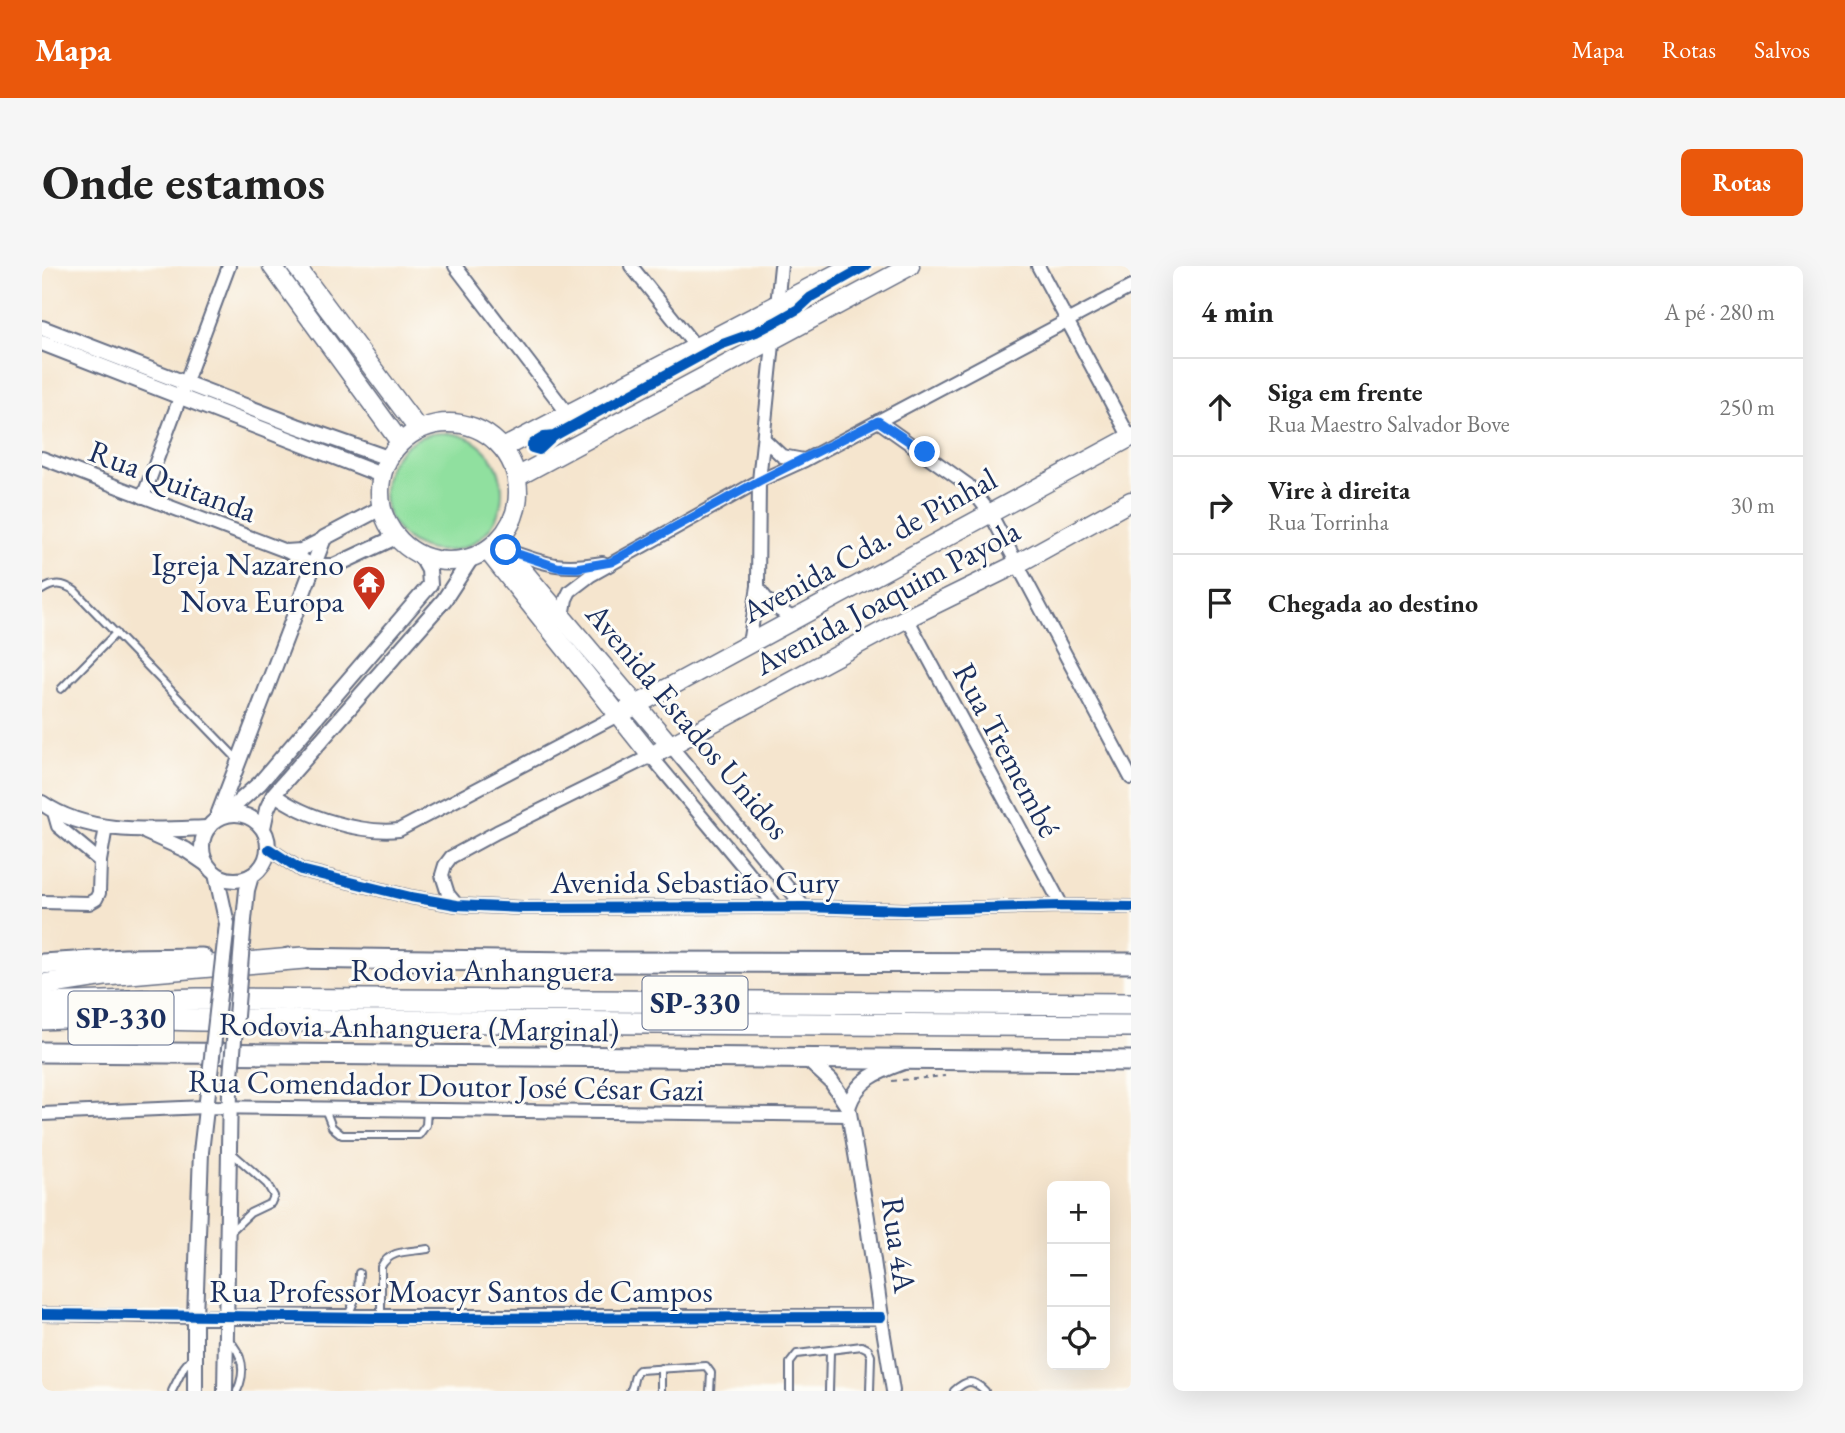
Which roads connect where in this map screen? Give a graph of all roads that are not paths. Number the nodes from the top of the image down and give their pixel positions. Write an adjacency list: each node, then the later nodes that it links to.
1 (229, 266): 17 (street)
2 (272, 266): 23 (main road)
3 (296, 266): 20 (main road)
4 (455, 266): 18 (street)
5 (631, 266): 16 (street)
6 (781, 266): 11 (street)
7 (851, 266): 11 (main road)
8 (910, 266): 14 (main road)
9 (1038, 266): 12 (street)
10 (1131, 287): 12 (street)
11 (778, 306): 14 (street); 16 (main road)
12 (1068, 321): 19 (street); 21 (street)
13 (42, 328): 17 (street)
14 (775, 340): 22 (street); 28 (main road)
15 (42, 343): 17 (street)
16 (696, 347): 18 (main road)
17 (183, 388): 27 (street); 30 (street)
18 (568, 414): 24 (main road)
19 (878, 421): 26 (street); 33 (street)
20 (418, 429): 23 (main road); 24 (main road)
21 (1130, 437): 33 (main road, Avenida Cda. de Pinhal)
22 (764, 439): 26 (street); 29 (street)
23 (400, 442): 27 (main road)
24 (503, 448): 28 (main road)
25 (42, 458): 30 (street, Rua Quitanda)
26 (805, 460): 29 (street)
27 (385, 466): 32 (main road)
28 (517, 477): 36 (main road)
29 (759, 481): 39 (street); 42 (street)
30 (143, 498): 37 (street, Rua Quitanda)
31 (1129, 506): 40 (main road, Avenida Joaquim Payola)
32 (381, 508): 34 (main road); 35 (street)
33 (990, 513): 40 (street); 46 (main road, Avenida Cda. de Pinhal)
34 (396, 537): 38 (main road); 41 (street)
35 (324, 538): 37 (street, Rua Quitanda); 41 (street)
36 (490, 550): 38 (main road); 39 (street); 44 (main road, Avenida Estados Unidos); 51 (main road, Avenida Estados Unidos); 56 (street)
37 (286, 551): 41 (street, Rua Quitanda)
38 (421, 556): 58 (street)
39 (611, 562): 44 (street)
40 (1017, 564): 45 (main road, Avenida Joaquim Payola); 55 (street)
41 (314, 566): 54 (street)
42 (758, 586): 46 (street); 48 (street)
43 (42, 590): 47 (lane)
44 (564, 617): 50 (main road, Avenida Estados Unidos)
45 (907, 618): 52 (main road, Avenida Joaquim Payola); 69 (street, Rua Tremembé)
46 (795, 619): 48 (main road, Avenida Cda. de Pinhal)
47 (116, 633): 49 (lane); 54 (lane)
48 (749, 644): 50 (main road, Avenida Cda. de Pinhal)
49 (61, 689)
50 (636, 704): 51 (main road, Avenida Cda. de Pinhal); 52 (main road, Avenida Estados Unidos)
51 (618, 715): 53 (main road, Avenida Estados Unidos); 56 (street)
52 (670, 746): 53 (main road, Avenida Joaquim Payola); 71 (street, Avenida Estados Unidos)
53 (652, 756): 68 (street); 70 (street, Avenida Estados Unidos)
54 (240, 762): 58 (street)
55 (1131, 778)
56 (274, 794): 60 (street)
57 (46, 807): 59 (street); 63 (street)
58 (216, 821): 60 (street); 61 (street); 64 (street)
59 (106, 827): 61 (street); 63 (street)
60 (263, 828): 62 (street)
61 (141, 830): 64 (street)
62 (269, 849): 66 (street); 68 (street, Avenida Sebastião Cury)
63 (100, 861): 67 (street)
64 (205, 863): 65 (street)
65 (216, 874): 66 (street); 85 (street, bridge)
66 (251, 876): 86 (street, bridge)
67 (42, 902)
68 (457, 905): 70 (street, Avenida Sebastião Cury)
69 (1062, 906): 71 (street, Avenida Sebastião Cury); 72 (street, Avenida Sebastião Cury)
70 (778, 907): 71 (street, Avenida Sebastião Cury)
71 (804, 907)
72 (1131, 907)
73 (304, 958): 74 (highway); 75 (highway); 76 (highway)
74 (1131, 963)
75 (42, 964)
76 (42, 985)
77 (42, 1004): 78 (highway, Rodovia Anhanguera / SP-330)
78 (1131, 1004)
79 (42, 1019): 80 (highway, Rodovia Anhanguera / SP-330)
80 (1131, 1026)
81 (42, 1052): 82 (highway, Rodovia Anhanguera (Marginal))
82 (808, 1060): 83 (highway, Rodovia Anhanguera (Marginal)); 89 (street, Rua 4A)
83 (908, 1060): 84 (highway, Rodovia Anhanguera (Marginal)); 89 (street)
84 (1131, 1061)
85 (205, 1107): 86 (street, Rua Comendador Doutor José César Gazi); 90 (street, Rua Comendador Doutor José César Gazi); 96 (street)
86 (228, 1107): 87 (street, Rua Comendador Doutor José César Gazi); 91 (street)
87 (325, 1109): 88 (street, Rua Comendador Doutor José César Gazi); 88 (lane)
88 (427, 1110): 89 (street, Rua Comendador Doutor José César Gazi)
89 (849, 1111): 99 (street, Rua 4A)
90 (42, 1114)
91 (228, 1150): 92 (street); 92 (lane)
92 (226, 1236): 97 (street)
93 (428, 1249): 100 (lane)
94 (359, 1273): 98 (lane)
95 (42, 1314): 96 (street, Rua Professor Moacyr Santos de Campos)
96 (195, 1317): 97 (street, Rua Professor Moacyr Santos de Campos); 103 (street)
97 (225, 1317): 98 (street, Rua Professor Moacyr Santos de Campos); 101 (street)
98 (347, 1317): 100 (street, Rua Professor Moacyr Santos de Campos)
99 (881, 1317): 100 (street, Rua Professor Moacyr Santos de Campos); 115 (street, Rua 4A)
100 (381, 1318)
101 (225, 1336): 107 (street); 108 (lane)
102 (830, 1351): 112 (lane); 113 (lane); 114 (lane)
103 (195, 1353): 105 (lane); 106 (street)
104 (662, 1368): 109 (lane); 110 (lane); 111 (lane)
105 (172, 1391)
106 (195, 1391)
107 (225, 1391)
108 (237, 1391)
109 (630, 1391)
110 (662, 1391)
111 (710, 1391)
112 (790, 1391)
113 (829, 1391)
114 (870, 1391)
115 (893, 1391)
116 (954, 1391): 117 (lane)
117 (985, 1391)

